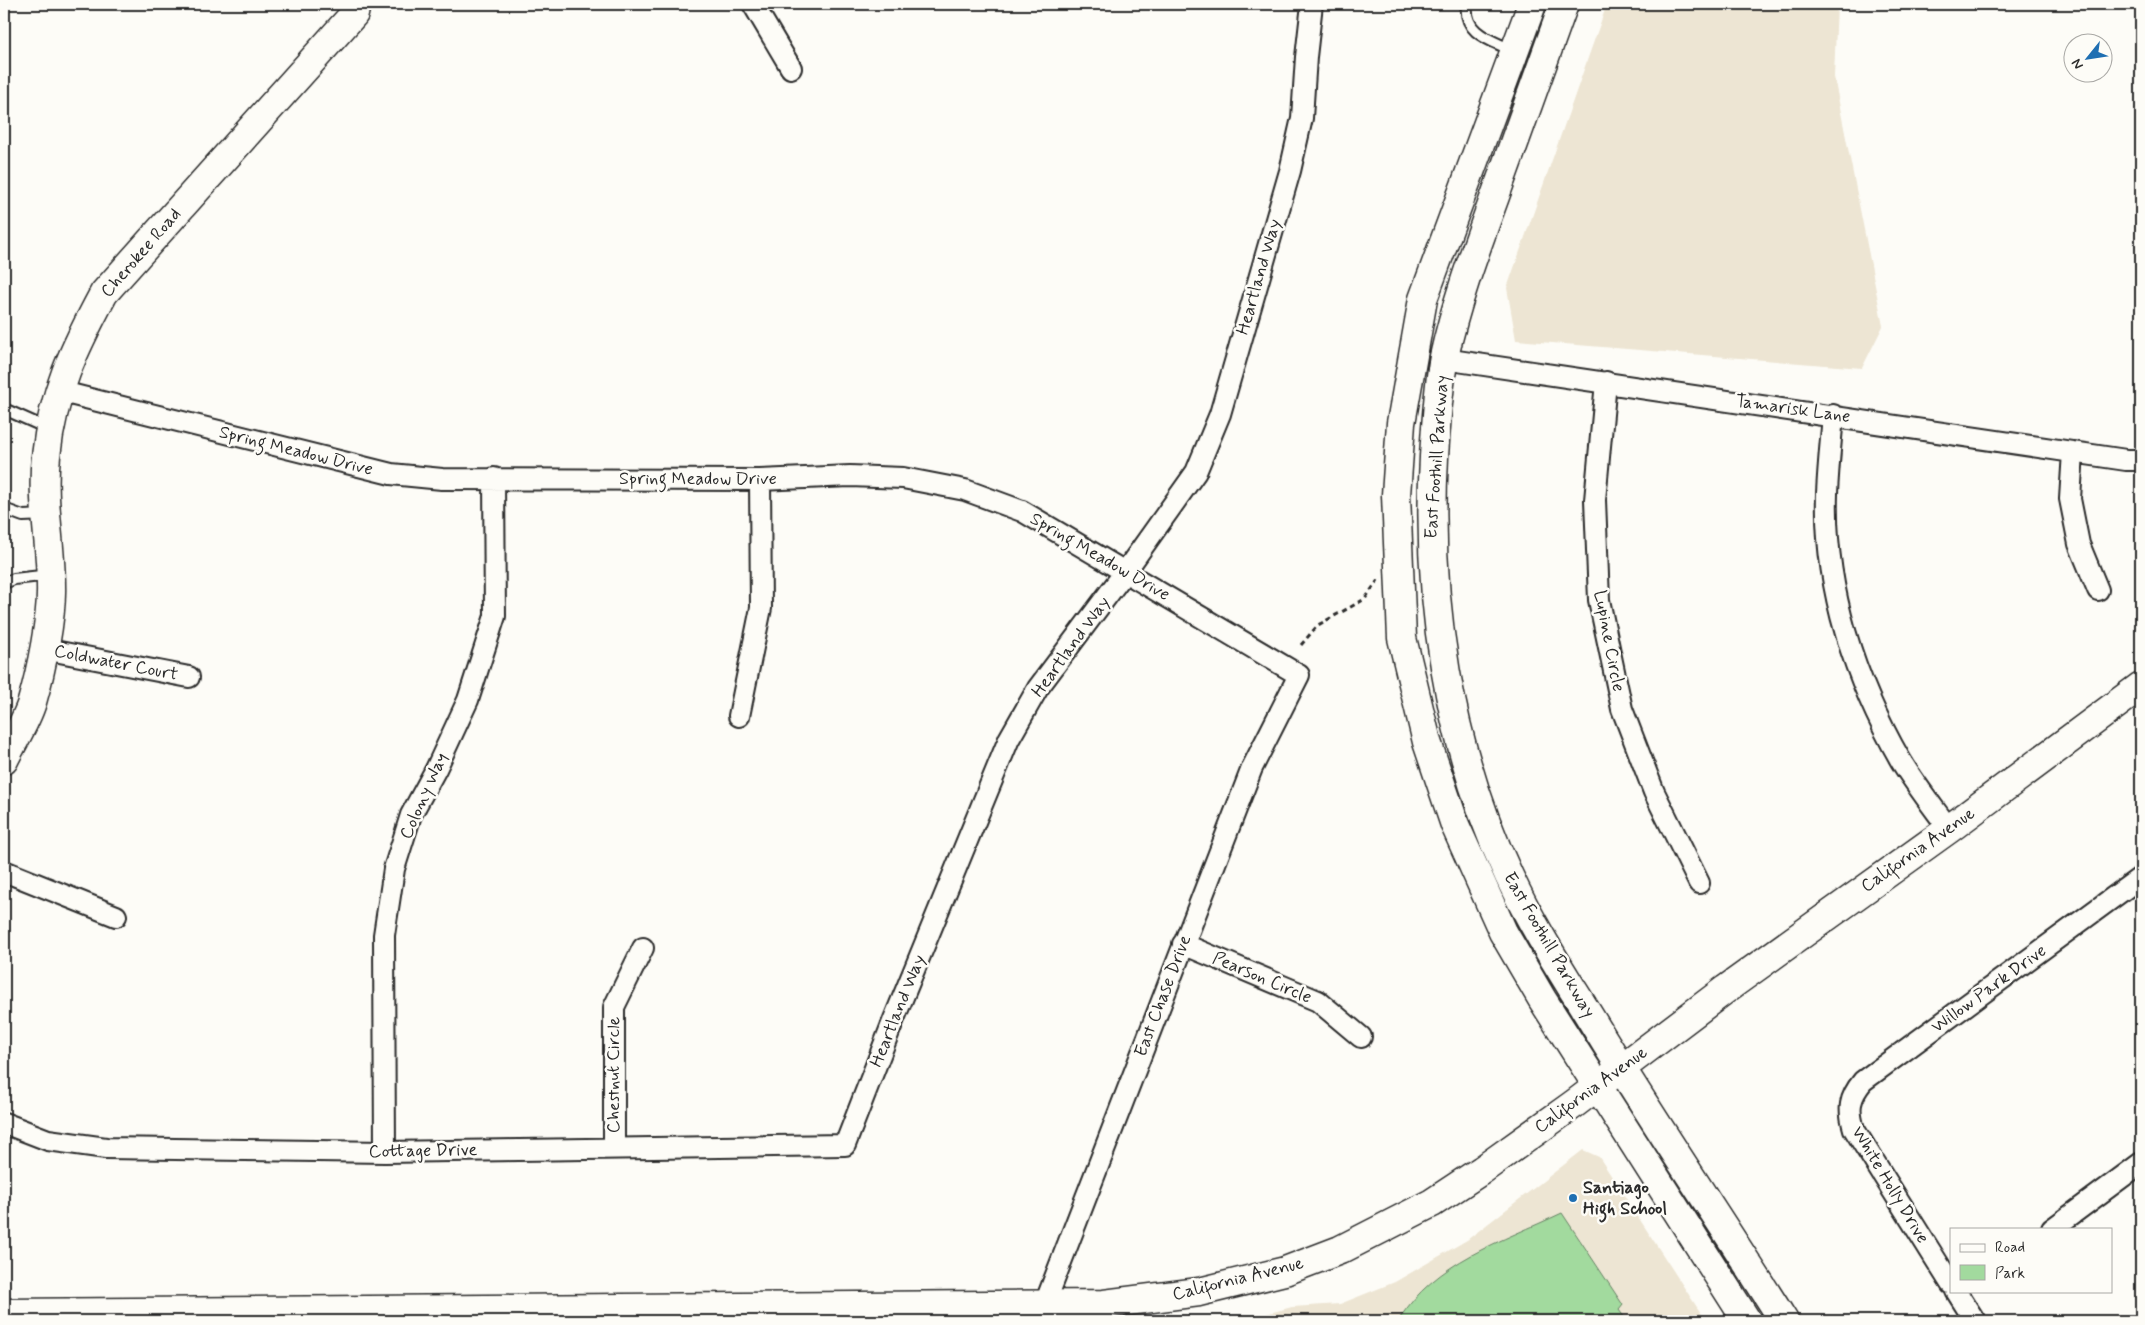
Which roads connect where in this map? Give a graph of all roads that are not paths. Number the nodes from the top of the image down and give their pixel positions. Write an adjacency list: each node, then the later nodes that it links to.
1 (356, 4): 12 (main road, Cherokee Road)
2 (753, 4): 8 (street)
3 (1312, 4): 22 (street, Heartland Way)
4 (1467, 4): 7 (lane)
5 (1532, 4): 7 (main road, East Foothill Parkway)
6 (1564, 4): 10 (main road, East Foothill Parkway)
7 (1514, 51): 9 (main road, East Foothill Parkway)
8 (791, 68)
9 (1468, 178): 10 (main road); 41 (main road, East Foothill Parkway)
10 (1444, 359): 11 (street, Tamarisk Lane); 40 (main road, East Foothill Parkway)
11 (1606, 382): 14 (street, Tamarisk Lane); 35 (street, Lupine Circle)
12 (58, 391): 15 (main road, Cherokee Road); 18 (street, Spring Meadow Drive)
13 (4, 409): 15 (lane)
14 (1833, 415): 16 (street, Tamarisk Lane); 32 (street)
15 (50, 430): 21 (main road, Cherokee Road)
16 (2073, 452): 17 (street, Tamarisk Lane); 25 (street)
17 (2141, 460)
18 (494, 478): 19 (street, Spring Meadow Drive); 46 (street, Colony Way)
19 (760, 480): 22 (street, Spring Meadow Drive); 30 (street)
20 (4, 509): 21 (lane)
21 (47, 515): 23 (main road, Cherokee Road)
22 (1125, 572): 27 (street, Spring Meadow Drive); 44 (street, Heartland Way)
23 (50, 575): 24 (lane); 26 (main road, Cherokee Road)
24 (4, 583)
25 (2098, 590)
26 (44, 649): 28 (street, Coldwater Court); 31 (main road, Cherokee Road)
27 (1299, 674): 37 (street, East Chase Drive)
28 (189, 677)
29 (2140, 688): 32 (main road, California Avenue)
30 (739, 716)
31 (4, 760)
32 (1949, 829): 40 (main road, California Avenue)
33 (4, 871): 36 (street)
34 (2141, 877): 42 (street, Willow Park Drive)
35 (1699, 883)
36 (116, 916)
37 (1183, 944): 39 (street, Pearson Circle); 53 (street, East Chase Drive)
38 (643, 948): 45 (street, Chestnut Circle)
39 (1361, 1036)
40 (1621, 1069): 41 (main road, California Avenue); 57 (main road, East Foothill Parkway)
41 (1598, 1086): 53 (main road, California Avenue); 56 (main road, East Foothill Parkway)
42 (1849, 1110): 49 (street, White Holly Drive)
43 (4, 1123): 46 (street, Cottage Drive)
44 (845, 1146): 45 (street, Cottage Drive)
45 (614, 1148): 46 (street, Cottage Drive)
46 (385, 1152)
47 (2141, 1163): 48 (street)
48 (2053, 1228)
49 (1950, 1279)
50 (1959, 1292): 58 (street, White Holly Drive)
51 (4, 1312): 55 (main road, California Avenue)
52 (747, 1314): 53 (main road, California Avenue); 54 (main road, California Avenue)
53 (1041, 1314)
54 (501, 1315): 55 (main road, California Avenue)
55 (296, 1316)
56 (1747, 1321)
57 (1784, 1321)
58 (1975, 1321)

